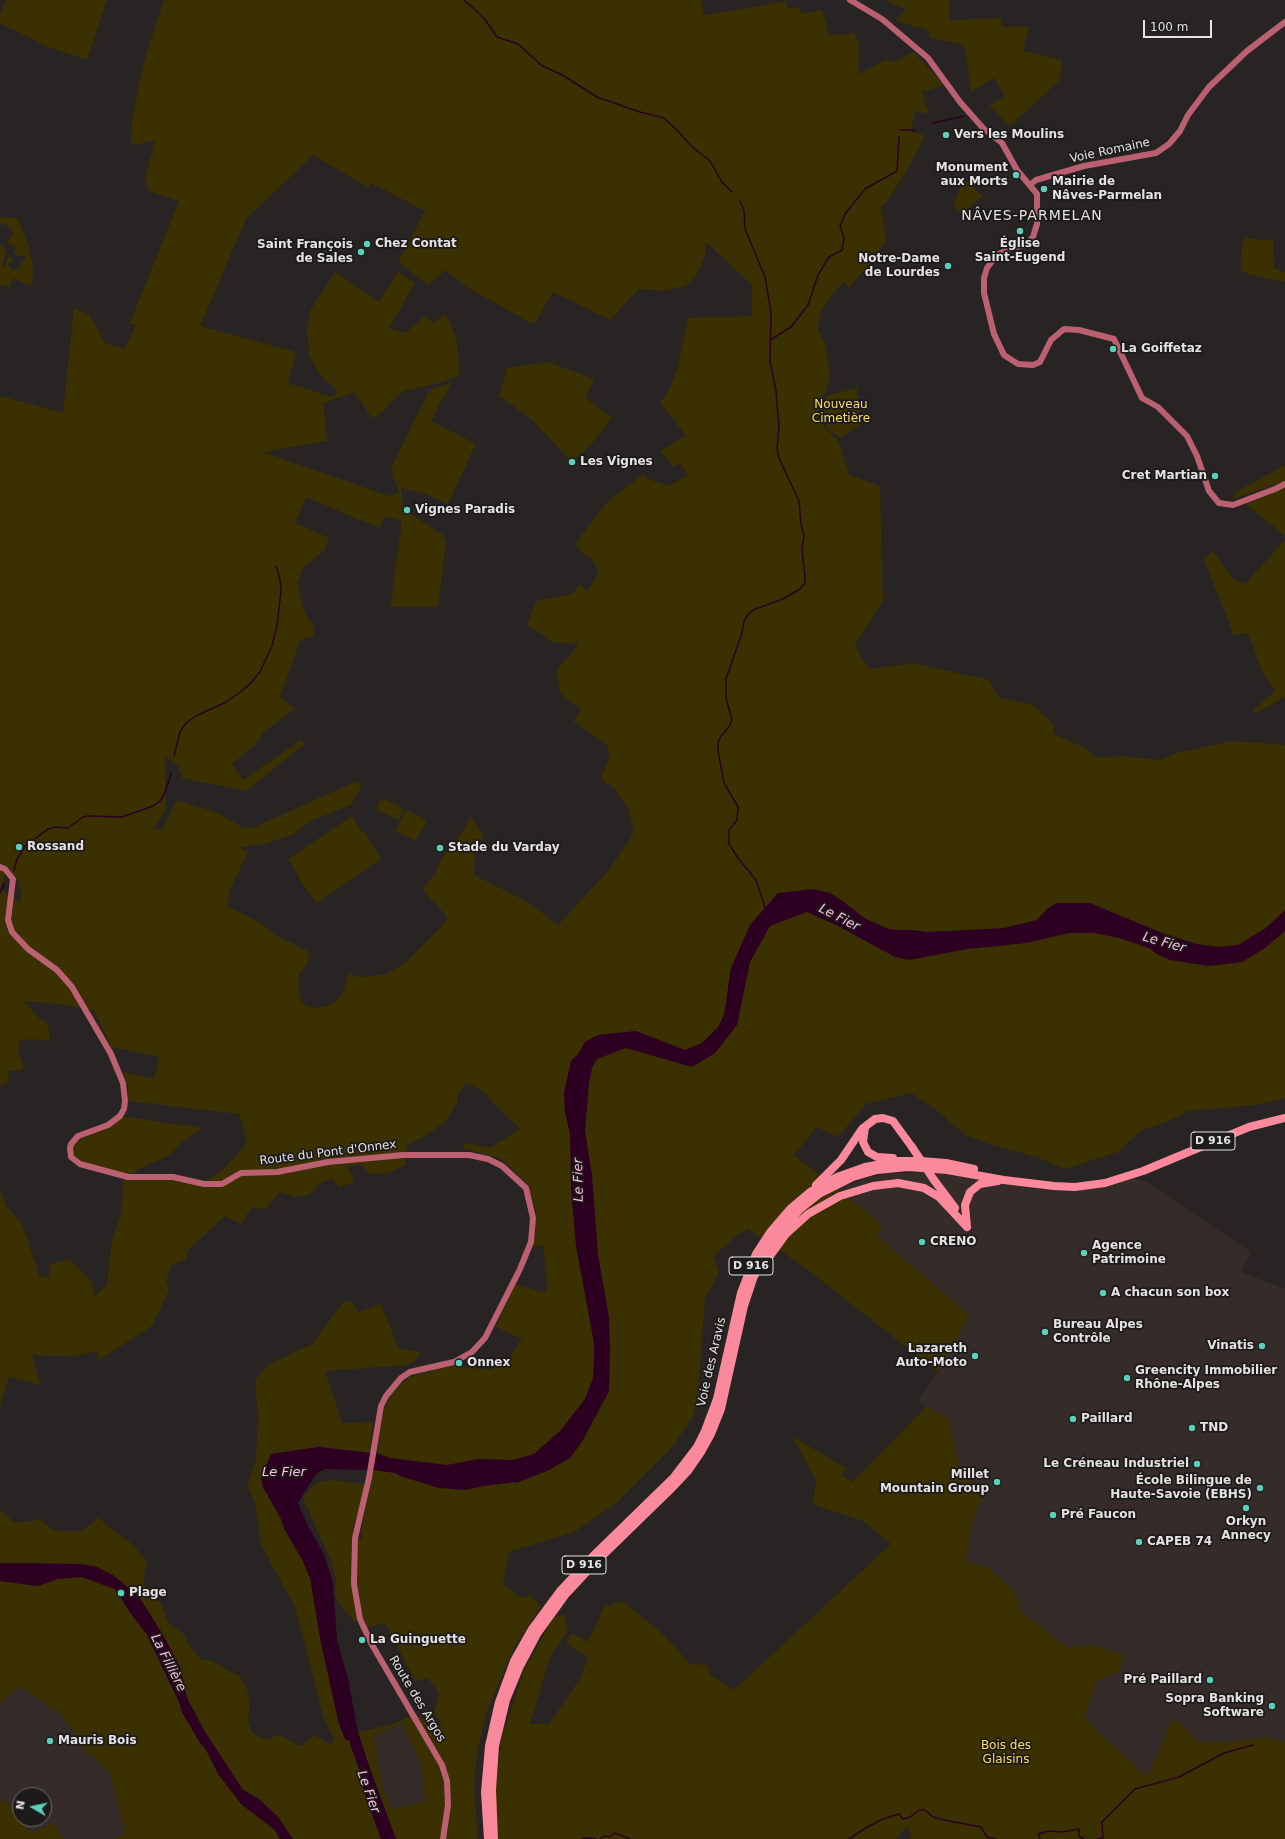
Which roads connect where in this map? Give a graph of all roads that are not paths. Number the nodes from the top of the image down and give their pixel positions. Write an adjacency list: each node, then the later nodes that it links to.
1 (850, 0): 3 (street)
2 (1285, 22): 3 (street, Voie Romaine)
3 (1030, 185): 4 (street)
4 (1285, 484)
5 (0, 867): 16 (street, Route du Pont d'Onnex)
6 (1285, 1118): 11 (highway, Voie des Aravis / D 916)
7 (866, 1125): 8 (highway); 9 (highway, bridge); 13 (highway)
8 (921, 1161): 11 (highway, Voie des Aravis / D 916); 13 (highway, Voie des Aravis / D 916)
9 (934, 1180): 12 (highway); 14 (highway)
10 (1004, 1180): 11 (highway, Voie des Aravis / D 916); 14 (highway); 15 (highway, Voie des Aravis / D 916)
11 (1035, 1184)
12 (935, 1194): 14 (highway); 15 (highway)
13 (798, 1202): 18 (highway, Voie des Aravis / D 916)
14 (967, 1227)
15 (746, 1300): 19 (highway, Voie des Aravis / D 916)
16 (375, 1444): 17 (street, Route des Argos)
17 (443, 1839)
18 (488, 1839)
19 (494, 1839)

